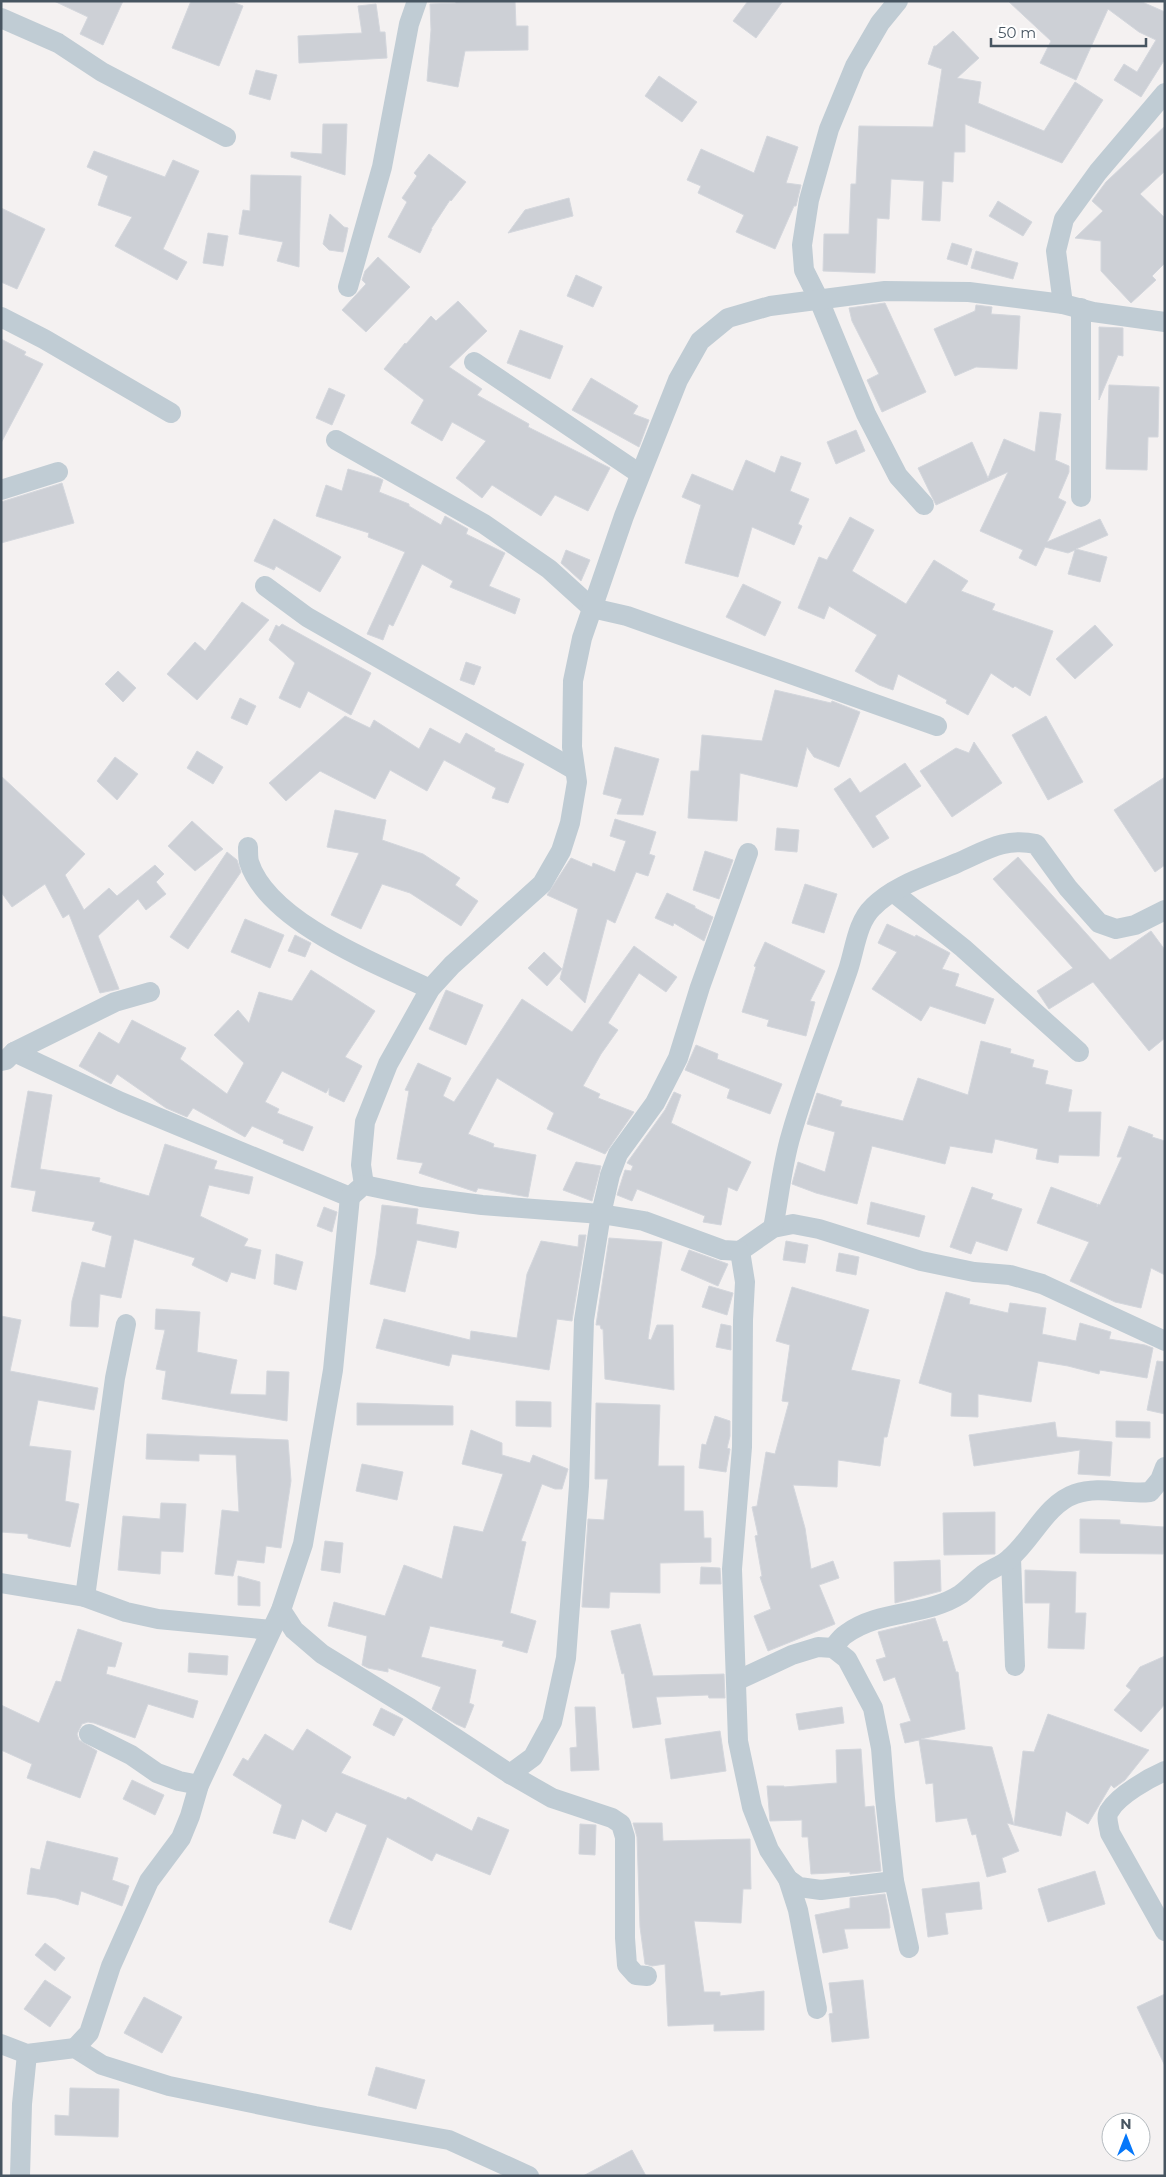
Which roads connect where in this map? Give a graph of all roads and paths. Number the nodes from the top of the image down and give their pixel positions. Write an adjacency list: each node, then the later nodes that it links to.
1 (417, 1): 6 (street)
2 (898, 1): 7 (street)
3 (1, 18): 5 (street)
4 (1165, 93): 8 (street)
5 (226, 137)
6 (348, 287)
7 (819, 300): 8 (street); 15 (street); 18 (street)
8 (1072, 306): 10 (street); 17 (street)
9 (1, 317): 12 (street)
10 (1165, 322)
11 (474, 362): 15 (street)
12 (171, 413)
13 (336, 440): 20 (street)
14 (58, 472): 16 (street)
15 (640, 474): 20 (street)
16 (1, 490)
17 (1082, 497)
18 (924, 504)
19 (265, 586): 22 (street)
20 (592, 608): 21 (street); 22 (street)
21 (938, 726)
22 (575, 770): 27 (street)
23 (248, 847): 27 (street)
24 (748, 853): 32 (street)
25 (894, 892): 26 (street); 29 (street); 33 (street)
26 (1165, 910)
27 (430, 989): 31 (street)
28 (150, 992): 30 (street)
29 (1079, 1052)
30 (6, 1054): 31 (street)
31 (357, 1191): 32 (street); 41 (street)
32 (601, 1214): 34 (street); 48 (street)
33 (773, 1228): 34 (street); 36 (street)
34 (740, 1251): 45 (street)
35 (126, 1324): 40 (street)
36 (1165, 1341)
37 (1165, 1467): 38 (street)
38 (1011, 1558): 43 (street); 44 (street)
39 (1, 1583): 40 (street)
40 (85, 1597): 42 (street)
41 (280, 1610): 42 (street); 48 (street)
42 (271, 1630): 49 (street)
43 (833, 1648): 45 (street); 51 (street)
44 (1016, 1666)
45 (736, 1680): 50 (street)
46 (89, 1734): 49 (street)
47 (1165, 1771): 52 (street)
48 (510, 1774): 54 (street)
49 (199, 1785): 57 (street)
50 (788, 1879): 51 (street); 55 (street)
51 (894, 1881): 53 (street)
52 (1165, 1931)
53 (909, 1948)
54 (647, 1976)
55 (817, 2009)
56 (1, 2044): 58 (street)
57 (75, 2048): 58 (street); 60 (street)
58 (26, 2054): 59 (street)
59 (20, 2176)
60 (529, 2176)

